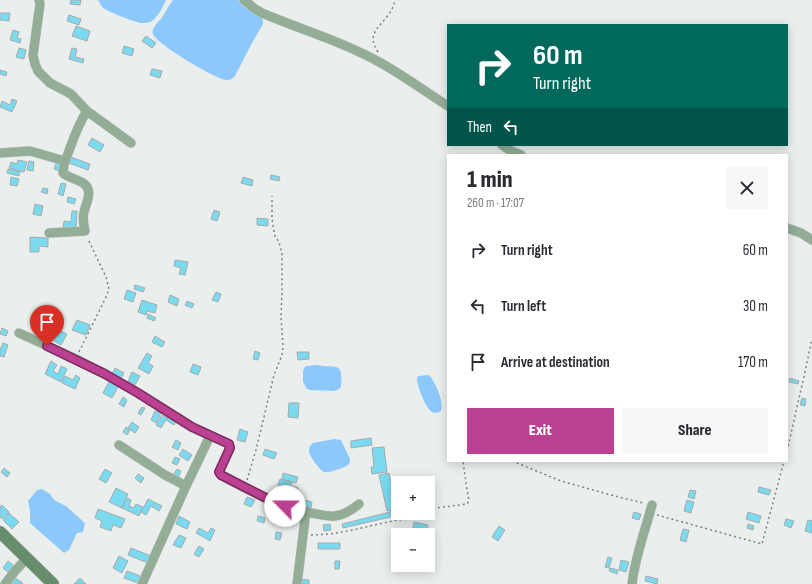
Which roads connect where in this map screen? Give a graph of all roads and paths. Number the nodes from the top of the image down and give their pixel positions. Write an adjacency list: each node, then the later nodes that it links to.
1 (39, 0): 6 (street)
2 (244, 0): 4 (street)
3 (395, 0): 4 (path)
4 (381, 63): 5 (street)
5 (447, 105)
6 (87, 111): 7 (street); 11 (street)
7 (131, 143)
8 (504, 146): 10 (street)
9 (0, 153): 11 (street)
10 (518, 154)
11 (65, 162): 14 (street)
12 (272, 196): 27 (path)
13 (788, 228): 16 (street)
14 (85, 231): 15 (street); 19 (path)
15 (49, 233)
16 (812, 240)
17 (19, 333): 19 (street)
18 (812, 339): 22 (path)
19 (76, 359): 20 (street)
20 (210, 436): 26 (street); 27 (street)
21 (119, 445): 26 (street)
22 (788, 447)
23 (463, 462): 29 (path)
24 (515, 462): 30 (path)
25 (784, 462): 30 (path)
26 (186, 486): 38 (street)
27 (244, 488): 31 (street)
28 (359, 504): 31 (street)
29 (435, 508)
30 (651, 509): 40 (street)
31 (306, 512): 34 (street)
32 (397, 520): 34 (path)
33 (0, 532): 35 (main road)
34 (303, 535): 39 (street)
35 (27, 558): 36 (street); 37 (main road)
36 (5, 584)
37 (53, 584)
38 (142, 584)
39 (297, 584)
40 (632, 584)

